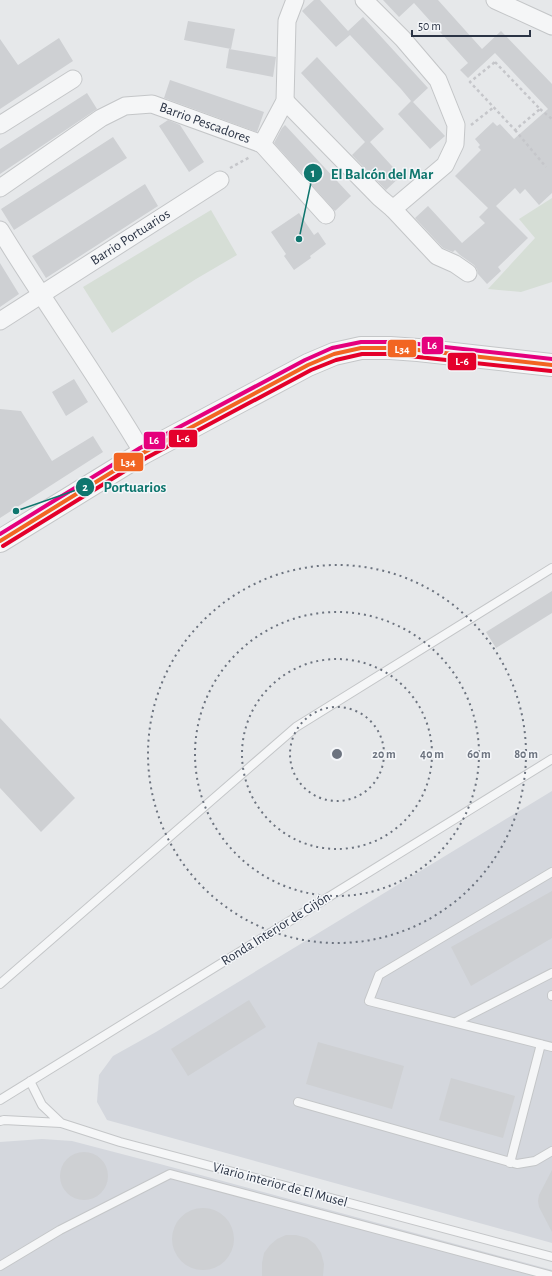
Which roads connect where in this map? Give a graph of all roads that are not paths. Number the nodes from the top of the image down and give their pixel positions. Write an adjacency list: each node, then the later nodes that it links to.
1 (295, 0): 6 (street, Barrio Pescadores)
2 (364, 0): 11 (street)
3 (495, 0): 4 (street)
4 (550, 28)
5 (73, 78): 7 (street)
6 (285, 101): 8 (street, Barrio Pescadores); 11 (street)
7 (0, 125)
8 (262, 144): 10 (street, Barrio Pescadores); 12 (street, Barrio Pescadores)
9 (220, 180): 15 (street, Barrio Portuarios)
10 (0, 188)
11 (393, 209): 14 (street)
12 (326, 215)
13 (0, 230): 15 (street)
14 (468, 273)
15 (40, 294): 16 (street, Barrio Portuarios); 18 (street)
16 (0, 321)
17 (552, 365): 18 (street)
18 (143, 453): 19 (street)
19 (0, 541)
20 (552, 568): 24 (lane)
21 (552, 759): 28 (lane, Ronda Interior de Gijón)
22 (552, 872): 25 (lane)
23 (552, 973): 25 (lane)
24 (0, 984)
25 (456, 1022): 26 (lane)
26 (540, 1044): 27 (lane); 34 (lane)
27 (552, 1047)
28 (30, 1081): 29 (lane, Ronda Interior de Gijón); 32 (lane, Viario interior de El Musel)
29 (0, 1100)
30 (298, 1102): 34 (lane)
31 (0, 1121): 32 (lane)
32 (61, 1123): 35 (lane, Viario interior de El Musel)
33 (552, 1151): 34 (lane)
34 (510, 1163)
35 (552, 1257)
36 (0, 1266): 37 (lane)
37 (552, 1276)

